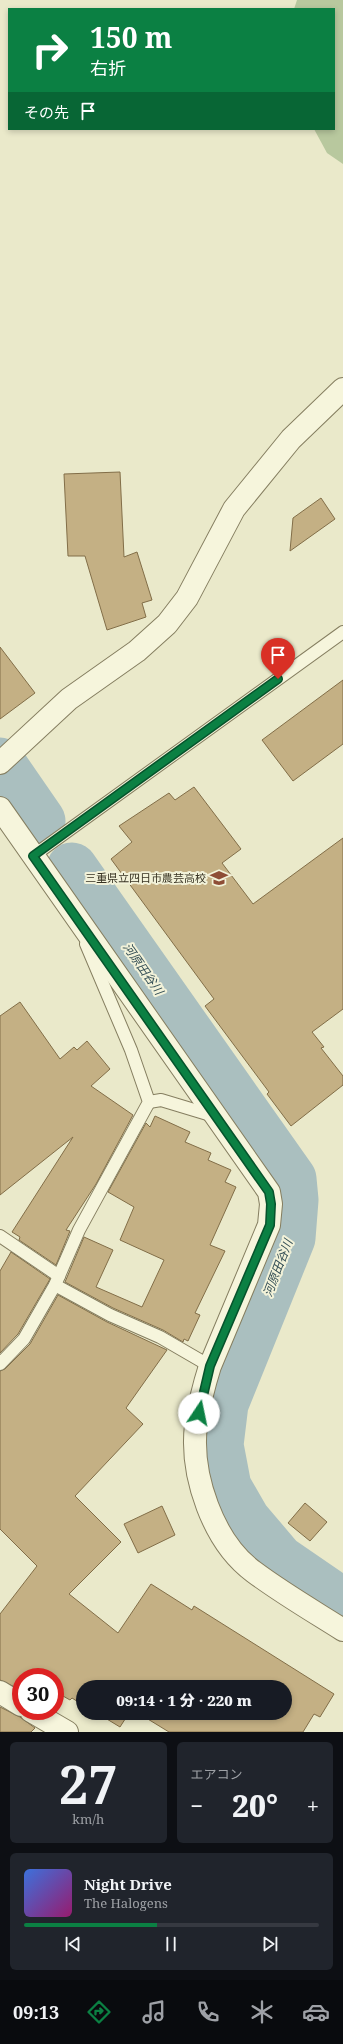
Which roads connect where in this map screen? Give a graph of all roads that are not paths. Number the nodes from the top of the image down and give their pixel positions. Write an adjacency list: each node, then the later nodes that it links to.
1 (343, 390): 3 (street)
2 (343, 632): 5 (lane)
3 (5, 759)
4 (0, 808): 5 (street)
5 (33, 856): 6 (street)
6 (71, 909): 7 (lane); 8 (street)
7 (149, 1102): 8 (lane); 10 (lane)
8 (215, 1117): 12 (street)
9 (0, 1236): 10 (lane)
10 (57, 1280): 11 (lane); 12 (lane)
11 (0, 1364)
12 (210, 1366): 13 (street)
13 (343, 1630)
14 (0, 1692): 15 (street)
15 (12, 1699)
16 (46, 1720): 17 (street)
17 (67, 1732)

